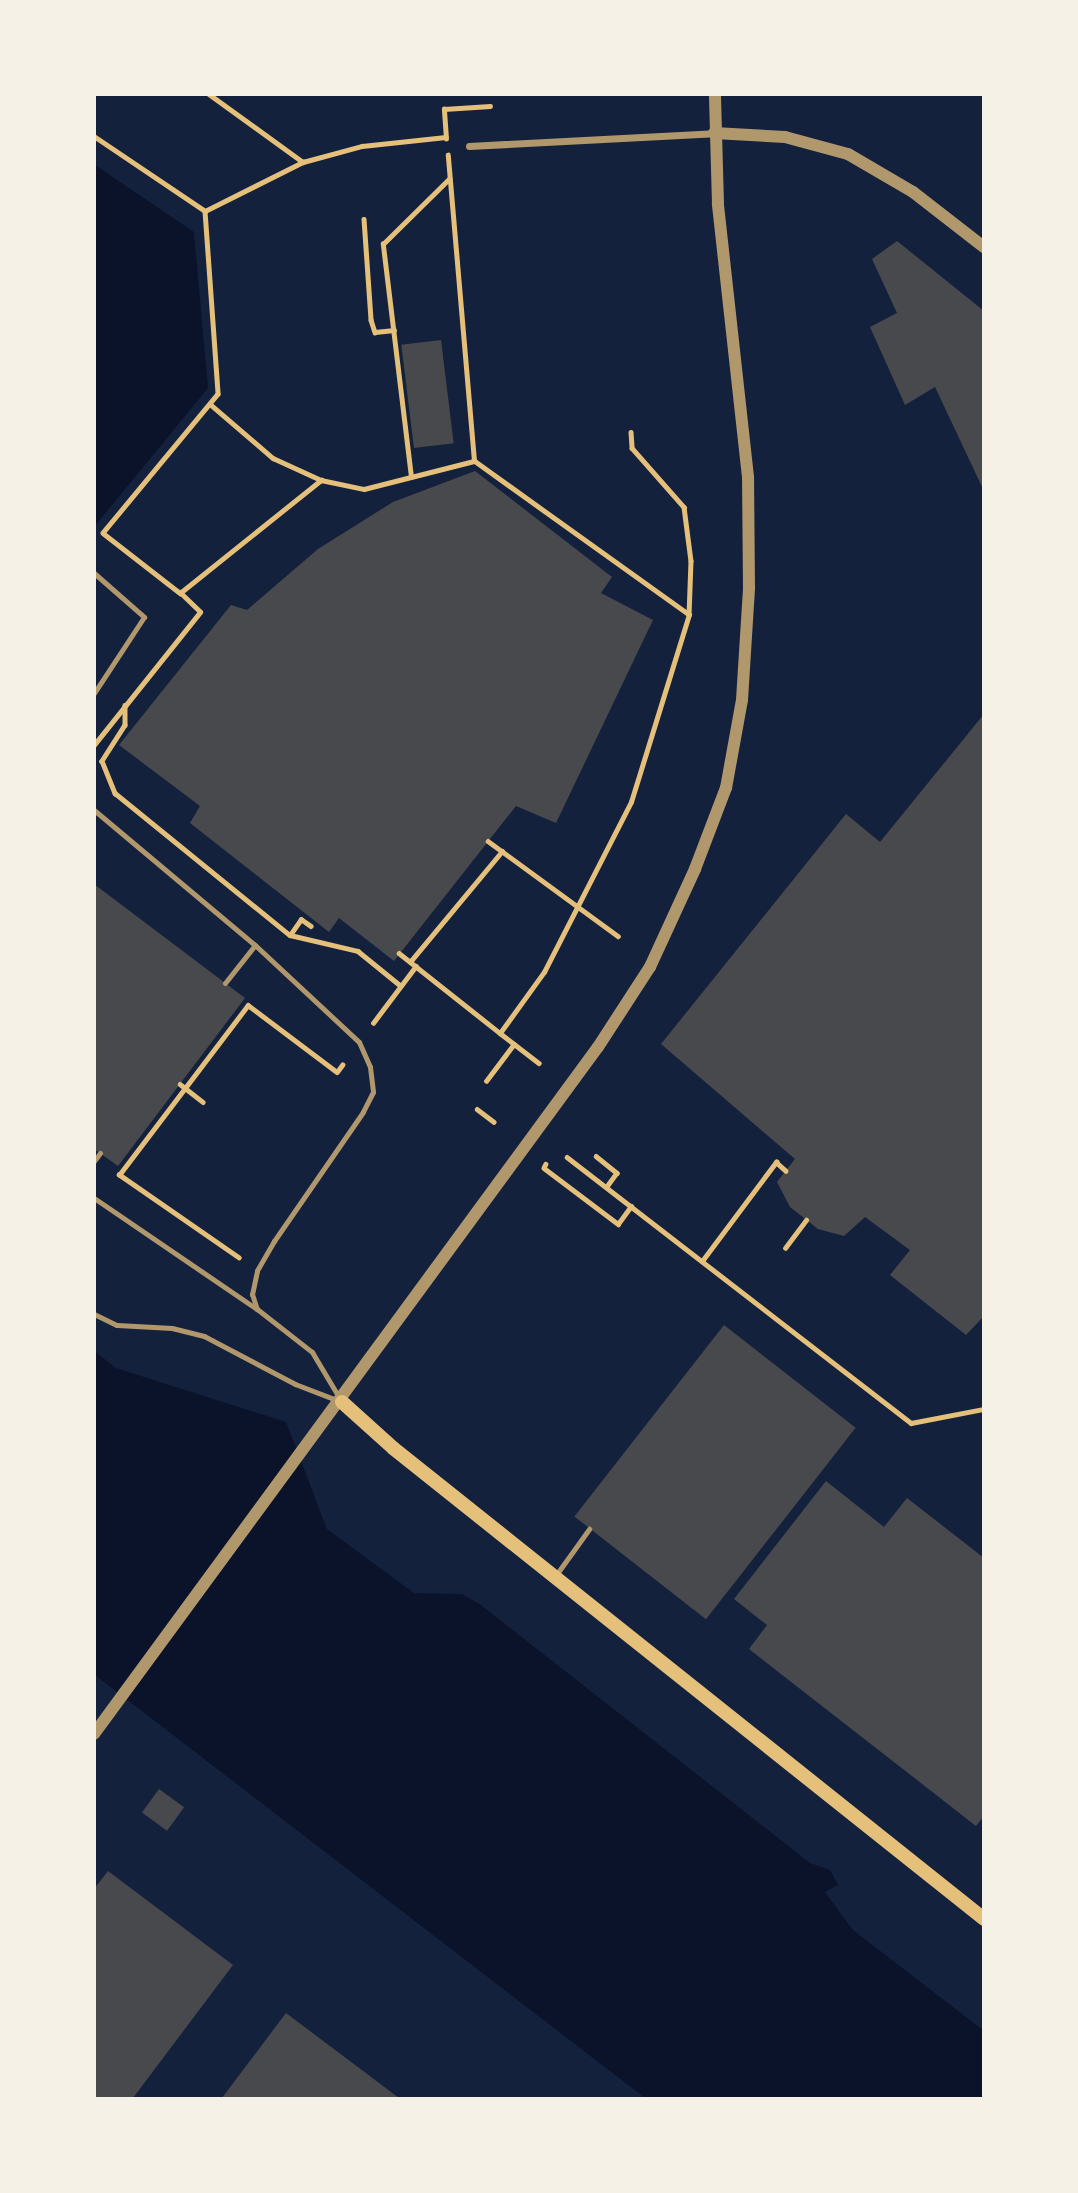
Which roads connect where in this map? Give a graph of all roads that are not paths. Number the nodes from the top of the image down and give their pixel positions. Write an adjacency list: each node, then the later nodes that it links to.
1 (715, 94): 2 (street)
2 (714, 133): 3 (street); 4 (street); 16 (street)
3 (469, 146)
4 (984, 247)
5 (97, 575): 6 (lane); 7 (lane)
6 (94, 585)
7 (94, 693)
8 (94, 810): 9 (lane)
9 (255, 945): 10 (lane); 14 (lane)
10 (225, 983)
11 (100, 1153): 12 (lane)
12 (94, 1161)
13 (94, 1198): 14 (lane)
14 (257, 1310): 16 (lane)
15 (94, 1314): 16 (lane)
16 (342, 1402): 18 (main road); 19 (street)
17 (589, 1529): 18 (lane)
18 (554, 1576): 20 (main road)
19 (94, 1734)
20 (982, 1914)

